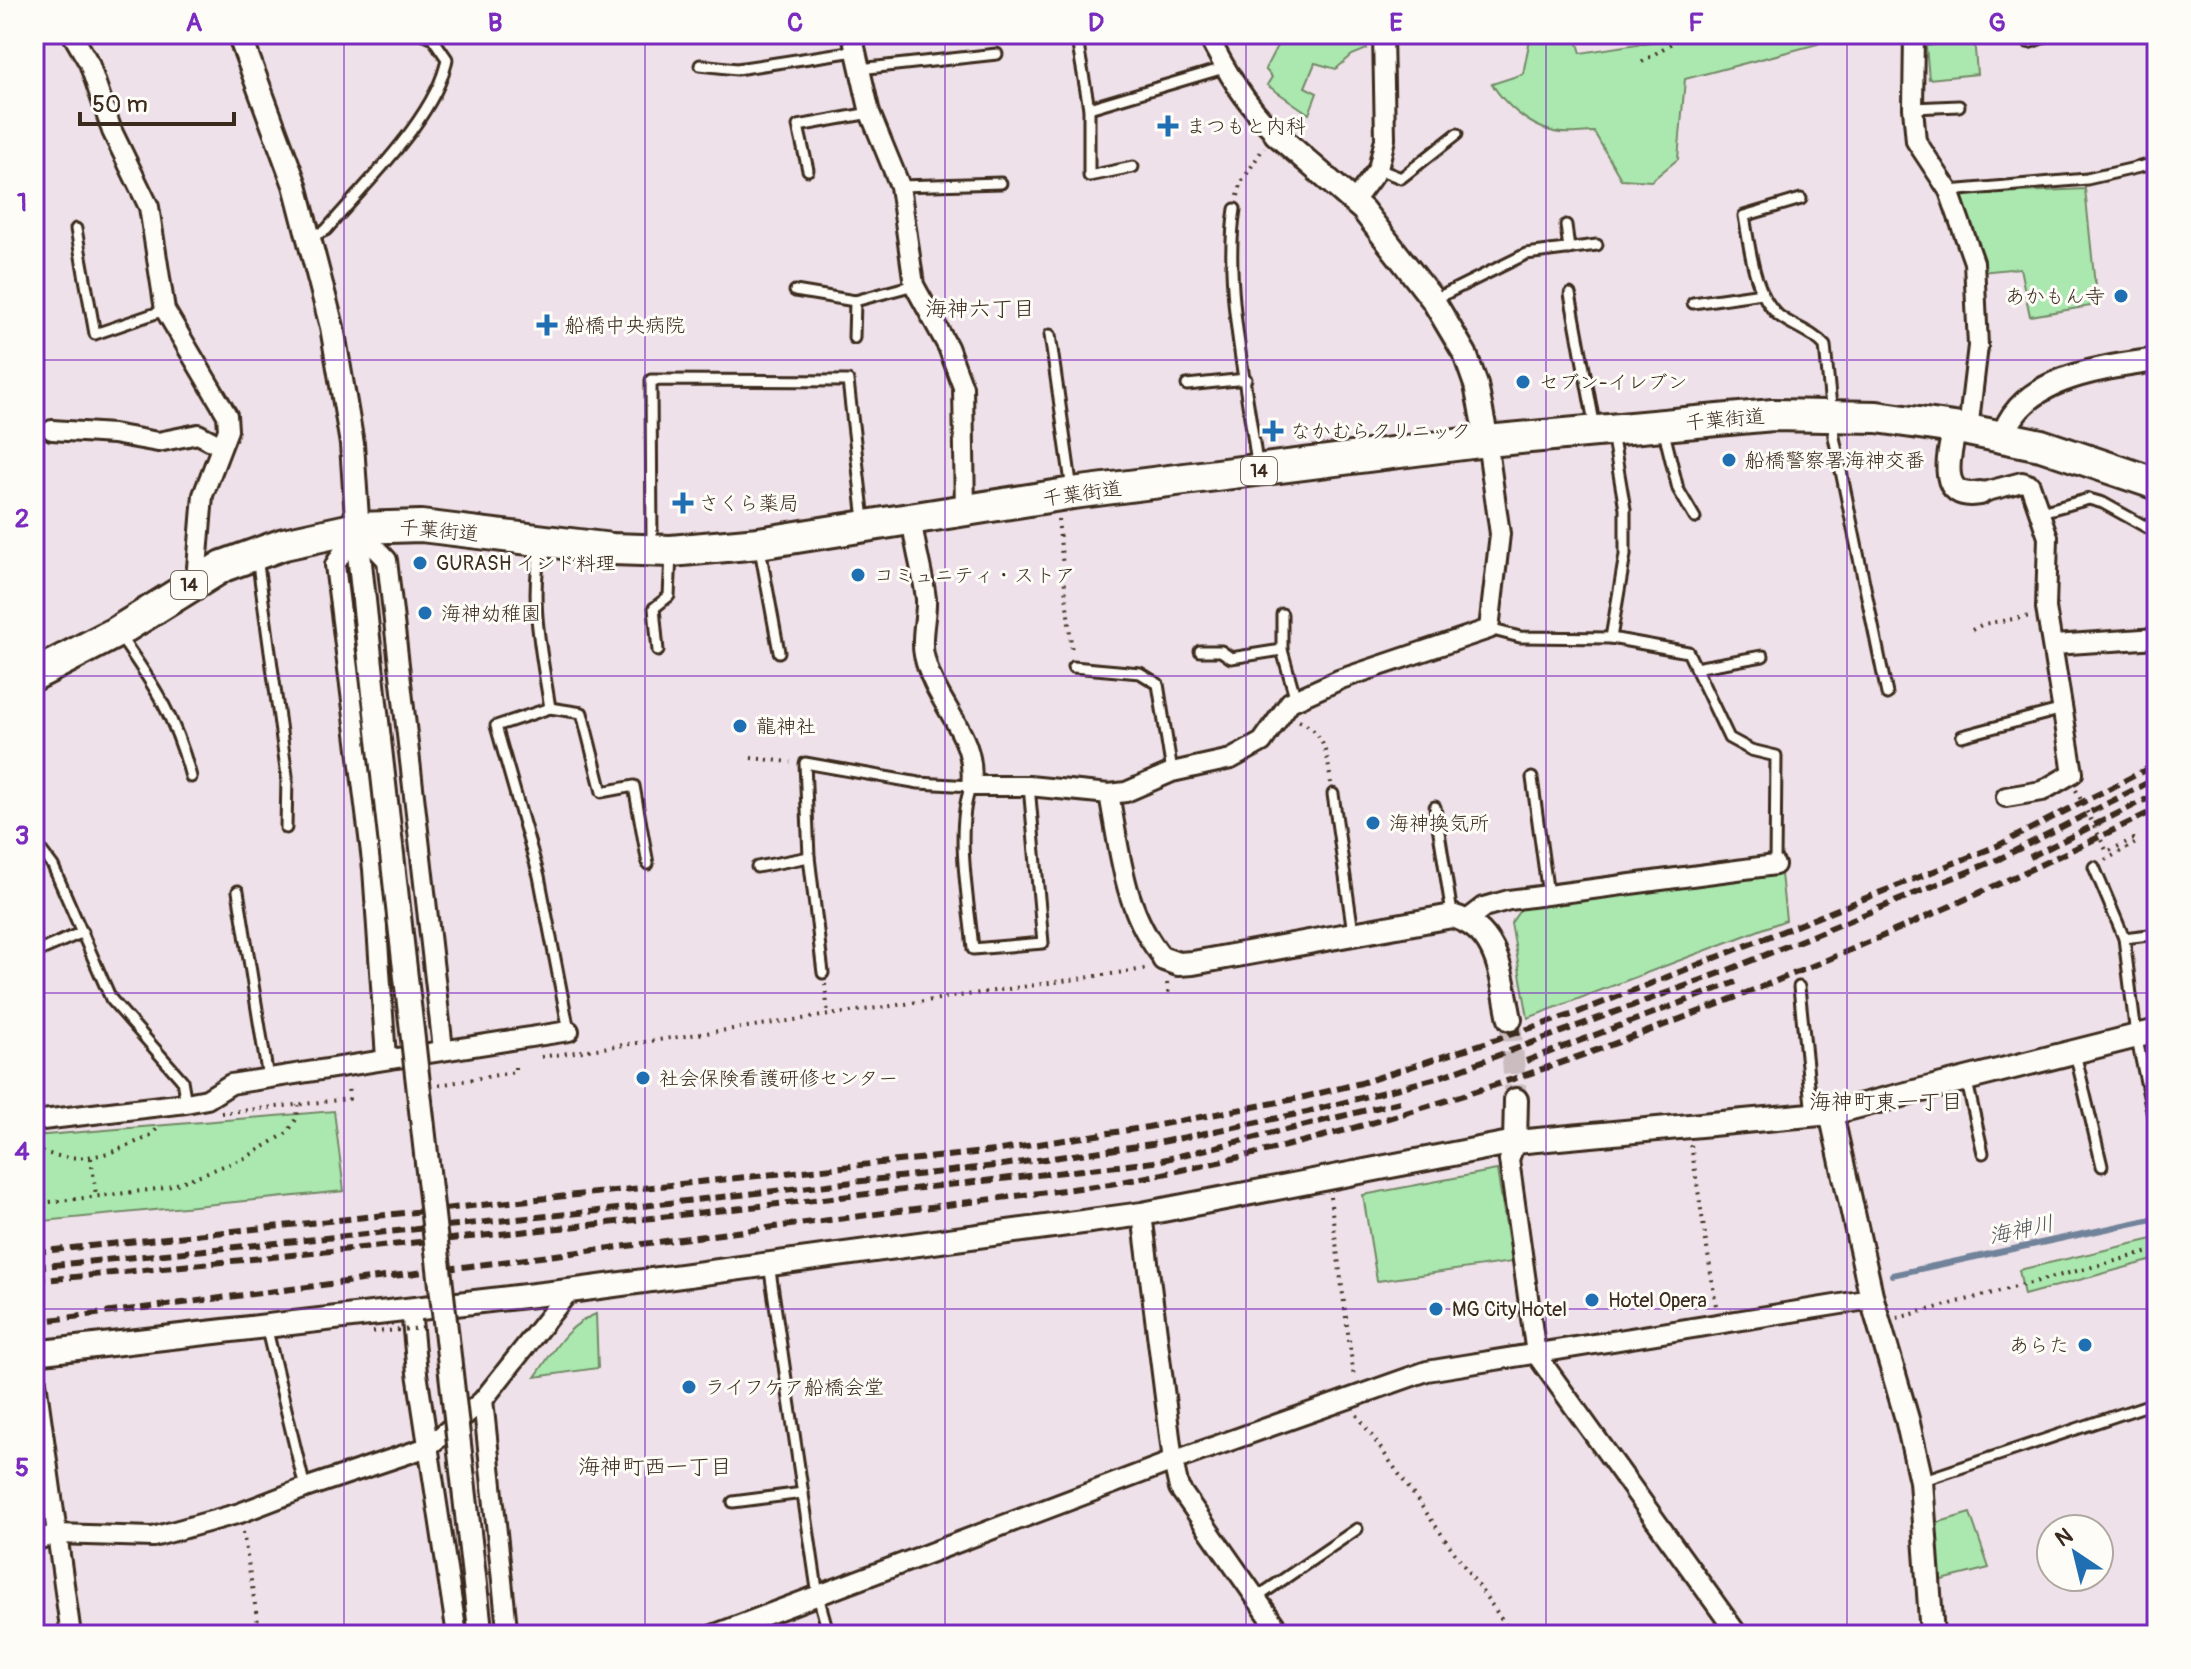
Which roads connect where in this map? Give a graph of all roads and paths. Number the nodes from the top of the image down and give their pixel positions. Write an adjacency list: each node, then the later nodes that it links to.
1 (72, 34): 43 (street)
2 (239, 34): 33 (street)
3 (423, 34): 33 (lane)
4 (1076, 34): 15 (lane)
5 (1207, 34): 13 (street)
6 (1383, 34): 23 (street)
7 (1686, 34): 11 (path)
8 (1914, 34): 16 (street)
9 (855, 51): 10 (lane); 12 (lane); 17 (street)
10 (997, 54)
11 (1642, 62)
12 (700, 65)
13 (1224, 68): 15 (lane); 18 (street)
14 (1959, 106): 16 (lane)
15 (1089, 108): 22 (lane)
16 (1913, 108): 27 (street)
17 (870, 113): 24 (lane); 26 (street)
18 (1276, 134): 29 (street)
19 (1457, 134): 23 (lane)
20 (1254, 159): 30 (path)
21 (2157, 163): 27 (lane)
22 (1133, 167)
23 (1378, 169): 29 (street)
24 (808, 170)
25 (1001, 183): 26 (lane)
26 (900, 186): 36 (street)
27 (1949, 191): 51 (street)
28 (1801, 199): 38 (lane)
29 (1354, 201): 40 (street)
30 (1235, 209): 47 (lane)
31 (1566, 225): 35 (lane)
32 (76, 229): 43 (lane)
33 (310, 237): 65 (street)
34 (1597, 245): 35 (lane)
35 (1569, 249): 40 (lane)
36 (914, 285): 41 (lane); 61 (street)
37 (795, 291): 41 (lane)
38 (1762, 293): 42 (lane); 49 (lane)
39 (1570, 294): 53 (lane)
40 (1433, 300): 55 (street)
41 (855, 301): 45 (lane)
42 (1693, 303)
43 (165, 310): 56 (street)
44 (1050, 335): 60 (lane)
45 (854, 338)
46 (2157, 360): 54 (street)
47 (1246, 379): 48 (lane); 57 (lane)
48 (1187, 385)
49 (1831, 416): 50 (highway, 千葉街道 / 14); 51 (highway, 千葉街道 / 14); 89 (lane)
50 (1663, 424): 53 (highway, 千葉街道 / 14); 63 (lane)
51 (1961, 429): 54 (highway, 千葉街道 / 14); 59 (street)
52 (52, 430): 56 (street)
53 (1603, 430): 55 (highway, 千葉街道 / 14); 78 (lane)
54 (2003, 437): 58 (highway, 千葉街道 / 14)
55 (1487, 441): 57 (highway, 千葉街道 / 14); 75 (street)
56 (221, 446): 72 (street)
57 (1257, 471): 60 (highway, 千葉街道 / 14)
58 (2157, 484)
59 (1980, 493): 62 (street)
60 (1064, 495): 61 (highway, 千葉街道 / 14); 86 (path)
61 (965, 511): 64 (highway, 千葉街道 / 14)
62 (2041, 512): 67 (lane); 73 (street)
63 (1695, 518)
64 (912, 519): 66 (highway, 千葉街道 / 14); 99 (street)
65 (357, 528): 68 (highway, 千葉街道 / 14); 71 (highway, 千葉街道 / 14); 130 (street); 132 (street); 183 (street, bridge)
66 (865, 528): 69 (highway, 千葉街道 / 14); 70 (lane)
67 (2157, 533)
68 (543, 542): 70 (highway, 千葉街道 / 14); 91 (lane)
69 (759, 543): 70 (highway, 千葉街道 / 14); 84 (lane)
70 (662, 551): 82 (lane)
71 (256, 553): 72 (highway, 千葉街道 / 14); 106 (lane)
72 (196, 580): 77 (highway, 千葉街道 / 14)
73 (2047, 613): 76 (path); 80 (street)
74 (1282, 614): 81 (lane)
75 (1489, 629): 78 (lane); 90 (street)
76 (1972, 630)
77 (117, 632): 88 (highway, 千葉街道 / 14); 97 (lane)
78 (1611, 638): 87 (lane)
79 (2157, 638): 80 (street)
80 (2054, 645): 92 (street)
81 (1282, 650): 83 (lane); 90 (lane)
82 (658, 651)
83 (1200, 651)
84 (779, 652)
85 (1763, 656): 87 (lane)
86 (1073, 667): 96 (lane)
87 (1695, 668): 111 (lane)
88 (34, 675)
89 (1887, 694)
90 (1289, 706): 96 (street); 103 (path)
91 (550, 708): 110 (lane); 128 (lane)
92 (2064, 709): 93 (lane); 104 (street)
93 (1962, 736)
94 (751, 758): 95 (path)
95 (805, 763): 99 (lane); 109 (lane)
96 (1172, 772): 102 (street)
97 (191, 777)
98 (1532, 778): 115 (lane)
99 (971, 786): 100 (street); 100 (lane)
100 (1029, 786): 102 (street)
101 (2076, 790): 108 (path, bridge)
102 (1109, 794): 122 (street)
103 (1333, 794): 118 (lane)
104 (2006, 797)
105 (1435, 807): 116 (lane)
106 (286, 828)
107 (35, 843): 117 (lane)
108 (2108, 855): 108 (path)
109 (809, 857): 112 (lane); 123 (lane)
110 (648, 864)
111 (1775, 865): 115 (street)
112 (757, 867)
113 (2094, 867): 120 (lane)
114 (238, 891): 136 (lane)
115 (1548, 895): 116 (street)
116 (1460, 918): 118 (street); 127 (street)
117 (83, 932): 121 (lane); 140 (lane)
118 (1353, 932): 122 (street)
119 (2157, 934): 120 (lane)
120 (2124, 938): 129 (lane)
121 (34, 953)
122 (1166, 969): 125 (path); 126 (path)
123 (823, 973): 126 (path)
124 (1799, 987): 141 (lane)
125 (1169, 995)
126 (828, 1015): 133 (path)
127 (1510, 1019)
128 (569, 1031): 130 (street)
129 (2147, 1033): 131 (street); 144 (lane)
130 (443, 1049): 132 (street)
131 (2075, 1053): 137 (street); 150 (lane)
132 (386, 1058): 136 (street)
133 (515, 1061): 134 (path); 138 (path)
134 (500, 1063)
135 (347, 1071): 152 (path)
136 (268, 1078): 140 (street)
137 (1967, 1082): 141 (street); 148 (lane)
138 (428, 1086)
139 (1516, 1100): 146 (street)
140 (186, 1103): 143 (street)
141 (1822, 1114): 146 (street); 158 (street)
142 (162, 1120): 149 (path)
143 (34, 1121)
144 (2157, 1134)
145 (1690, 1138): 161 (path)
146 (1515, 1142): 154 (street); 166 (street)
147 (34, 1149): 149 (path)
148 (1983, 1153)
149 (91, 1158): 152 (path)
150 (2102, 1166)
151 (1329, 1191): 168 (path)
152 (96, 1196): 153 (path)
153 (34, 1204)
154 (1142, 1214): 156 (street); 172 (street)
155 (2157, 1250): 160 (path)
156 (769, 1264): 157 (street); 175 (lane)
157 (570, 1290): 159 (street); 169 (street)
158 (1872, 1299): 160 (street); 161 (street)
159 (411, 1309): 162 (street); 171 (street)
160 (1879, 1323): 173 (street)
161 (1719, 1324): 166 (street)
162 (266, 1326): 165 (street); 174 (lane)
163 (439, 1327): 164 (path, bridge)
164 (373, 1332)
165 (34, 1353)
166 (1536, 1354): 168 (street); 192 (street)
167 (34, 1367): 179 (street)
168 (1356, 1395): 172 (street); 191 (path)
169 (483, 1400): 171 (street); 187 (street)
170 (2157, 1402): 173 (lane)
171 (428, 1447): 174 (street); 186 (street)
172 (1173, 1461): 181 (street); 182 (street)
173 (1921, 1481): 193 (street)
174 (305, 1488): 177 (street)
175 (803, 1493): 176 (lane); 181 (lane)
176 (733, 1502)
177 (240, 1513): 179 (street); 185 (path)
178 (1357, 1529): 182 (lane)
179 (56, 1534): 180 (street); 184 (street)
180 (34, 1541)
181 (818, 1596): 188 (street); 189 (lane)
182 (1256, 1598): 190 (street)
183 (480, 1632)
184 (71, 1635)
185 (260, 1635)
186 (457, 1635)
187 (504, 1635)
188 (713, 1635)
189 (829, 1635)
190 (1282, 1635)
191 (1513, 1635)
192 (1738, 1635)
193 (1932, 1635)

